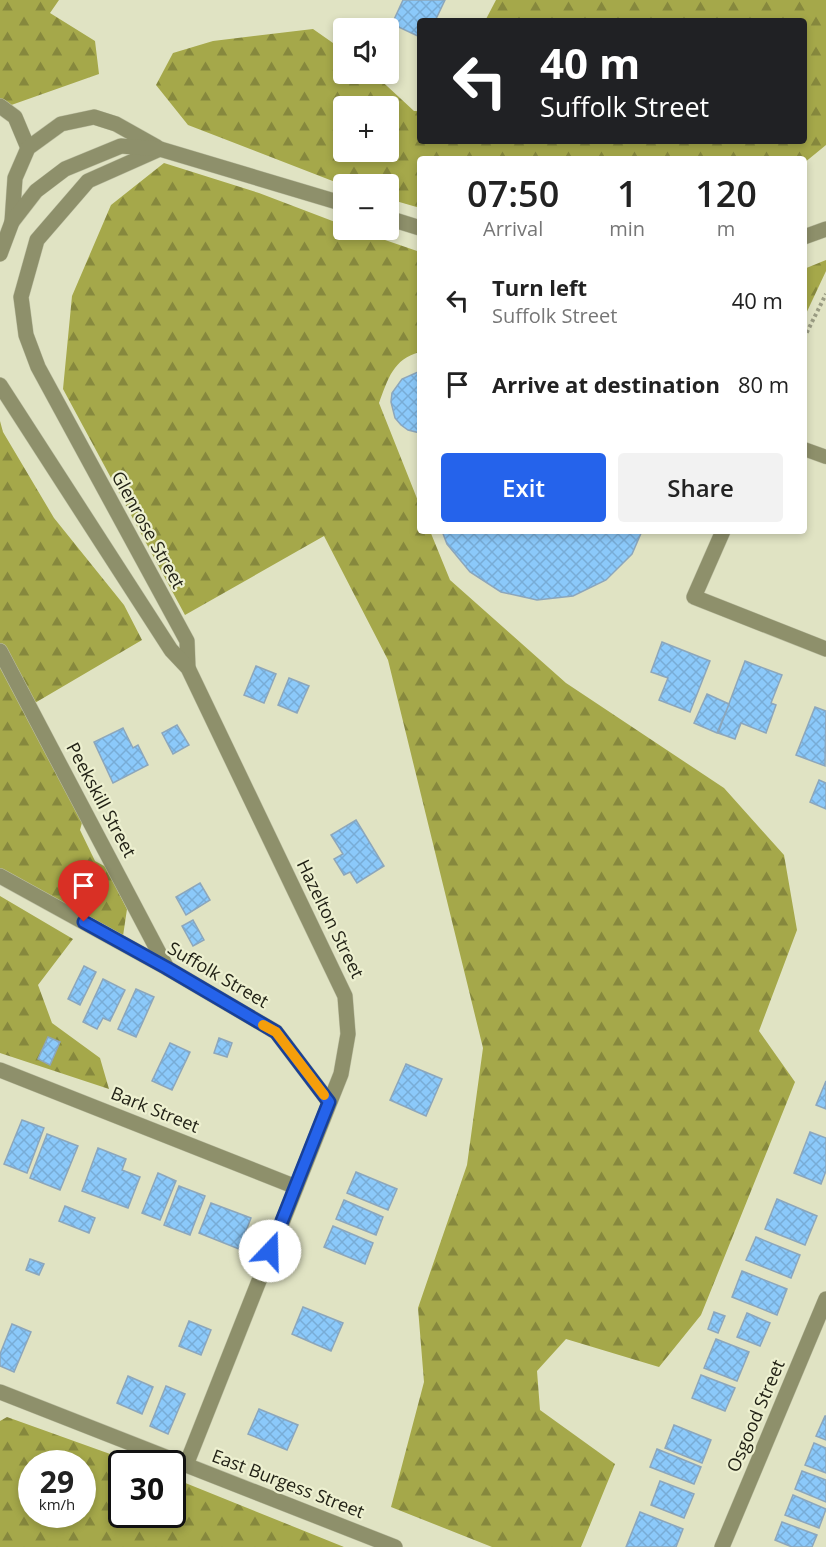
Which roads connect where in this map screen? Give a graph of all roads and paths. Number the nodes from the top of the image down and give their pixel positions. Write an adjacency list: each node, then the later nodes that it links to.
1 (0, 106): 2 (street)
2 (28, 148): 3 (street); 6 (street)
3 (160, 149): 4 (street); 6 (street); 19 (street, Glenrose Street)
4 (333, 201)
5 (399, 221): 7 (street)
6 (12, 222): 10 (street)
7 (417, 227)
8 (826, 230): 9 (street)
9 (807, 236)
10 (0, 254)
11 (826, 294): 12 (path)
12 (807, 332)
13 (0, 385): 19 (street)
14 (807, 450): 15 (lane)
15 (826, 457)
16 (722, 534): 17 (street)
17 (826, 649)
18 (0, 651): 21 (street, Peekskill Street)
19 (188, 668): 23 (street, Hazelton Street)
20 (0, 876): 21 (street, Suffolk Street)
21 (167, 968): 23 (street, Suffolk Street)
22 (0, 1070): 24 (street, Bark Street)
23 (329, 1102): 24 (street, Hazelton Street)
24 (296, 1187): 28 (street, Hazelton Street)
25 (826, 1299): 30 (street, Osgood Street)
26 (0, 1392): 27 (street, East Burgess Street)
27 (148, 1450)
28 (186, 1465): 29 (street, East Burgess Street)
29 (395, 1547)
30 (722, 1547)

